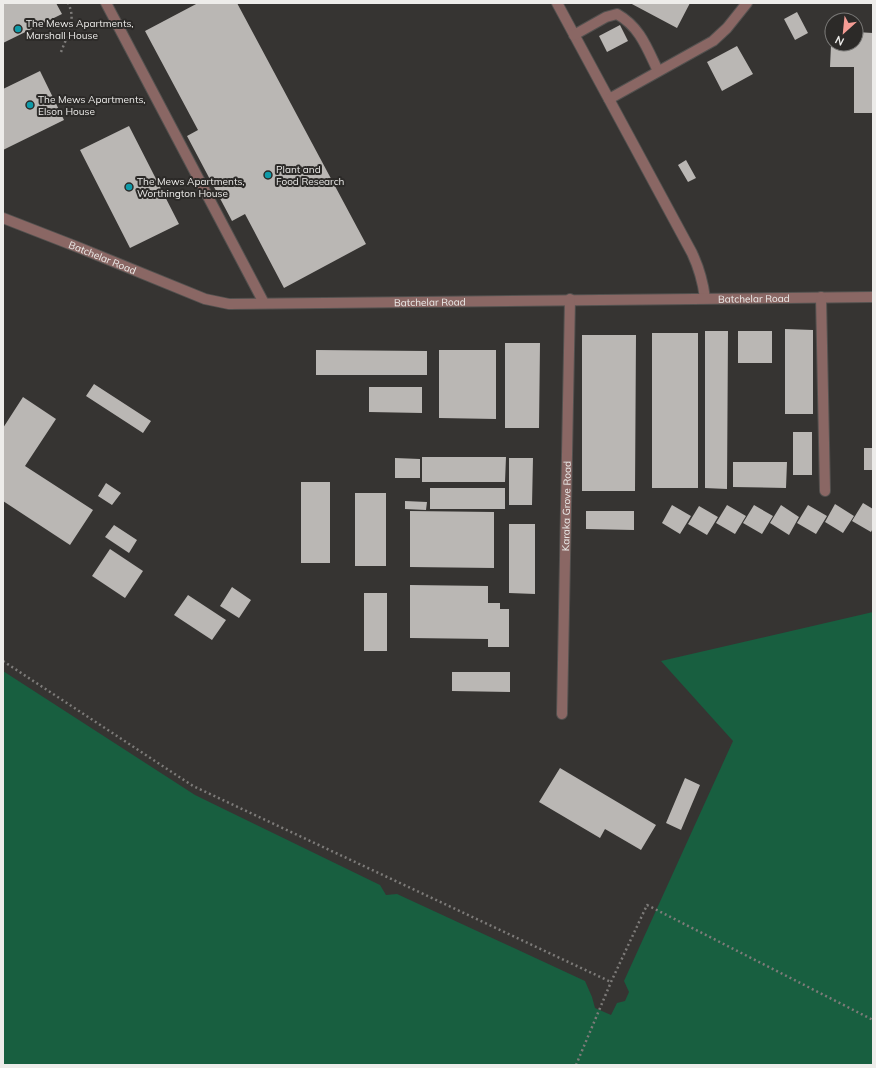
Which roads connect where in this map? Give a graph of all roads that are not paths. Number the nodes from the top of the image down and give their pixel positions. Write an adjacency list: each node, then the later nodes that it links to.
1 (106, 3): 12 (street)
2 (557, 3): 4 (street)
3 (747, 3): 5 (street)
4 (574, 35): 5 (street); 6 (street)
5 (658, 71): 6 (street)
6 (609, 99): 10 (street)
7 (3, 218): 12 (street, Batchelar Road)
8 (821, 297): 9 (street, Batchelar Road); 10 (street, Batchelar Road); 13 (street)
9 (873, 297)
10 (705, 298): 11 (street, Batchelar Road)
11 (570, 299): 12 (street, Batchelar Road); 14 (street, Karaka Grove Road)
12 (264, 303)
13 (824, 492)
14 (562, 714)

